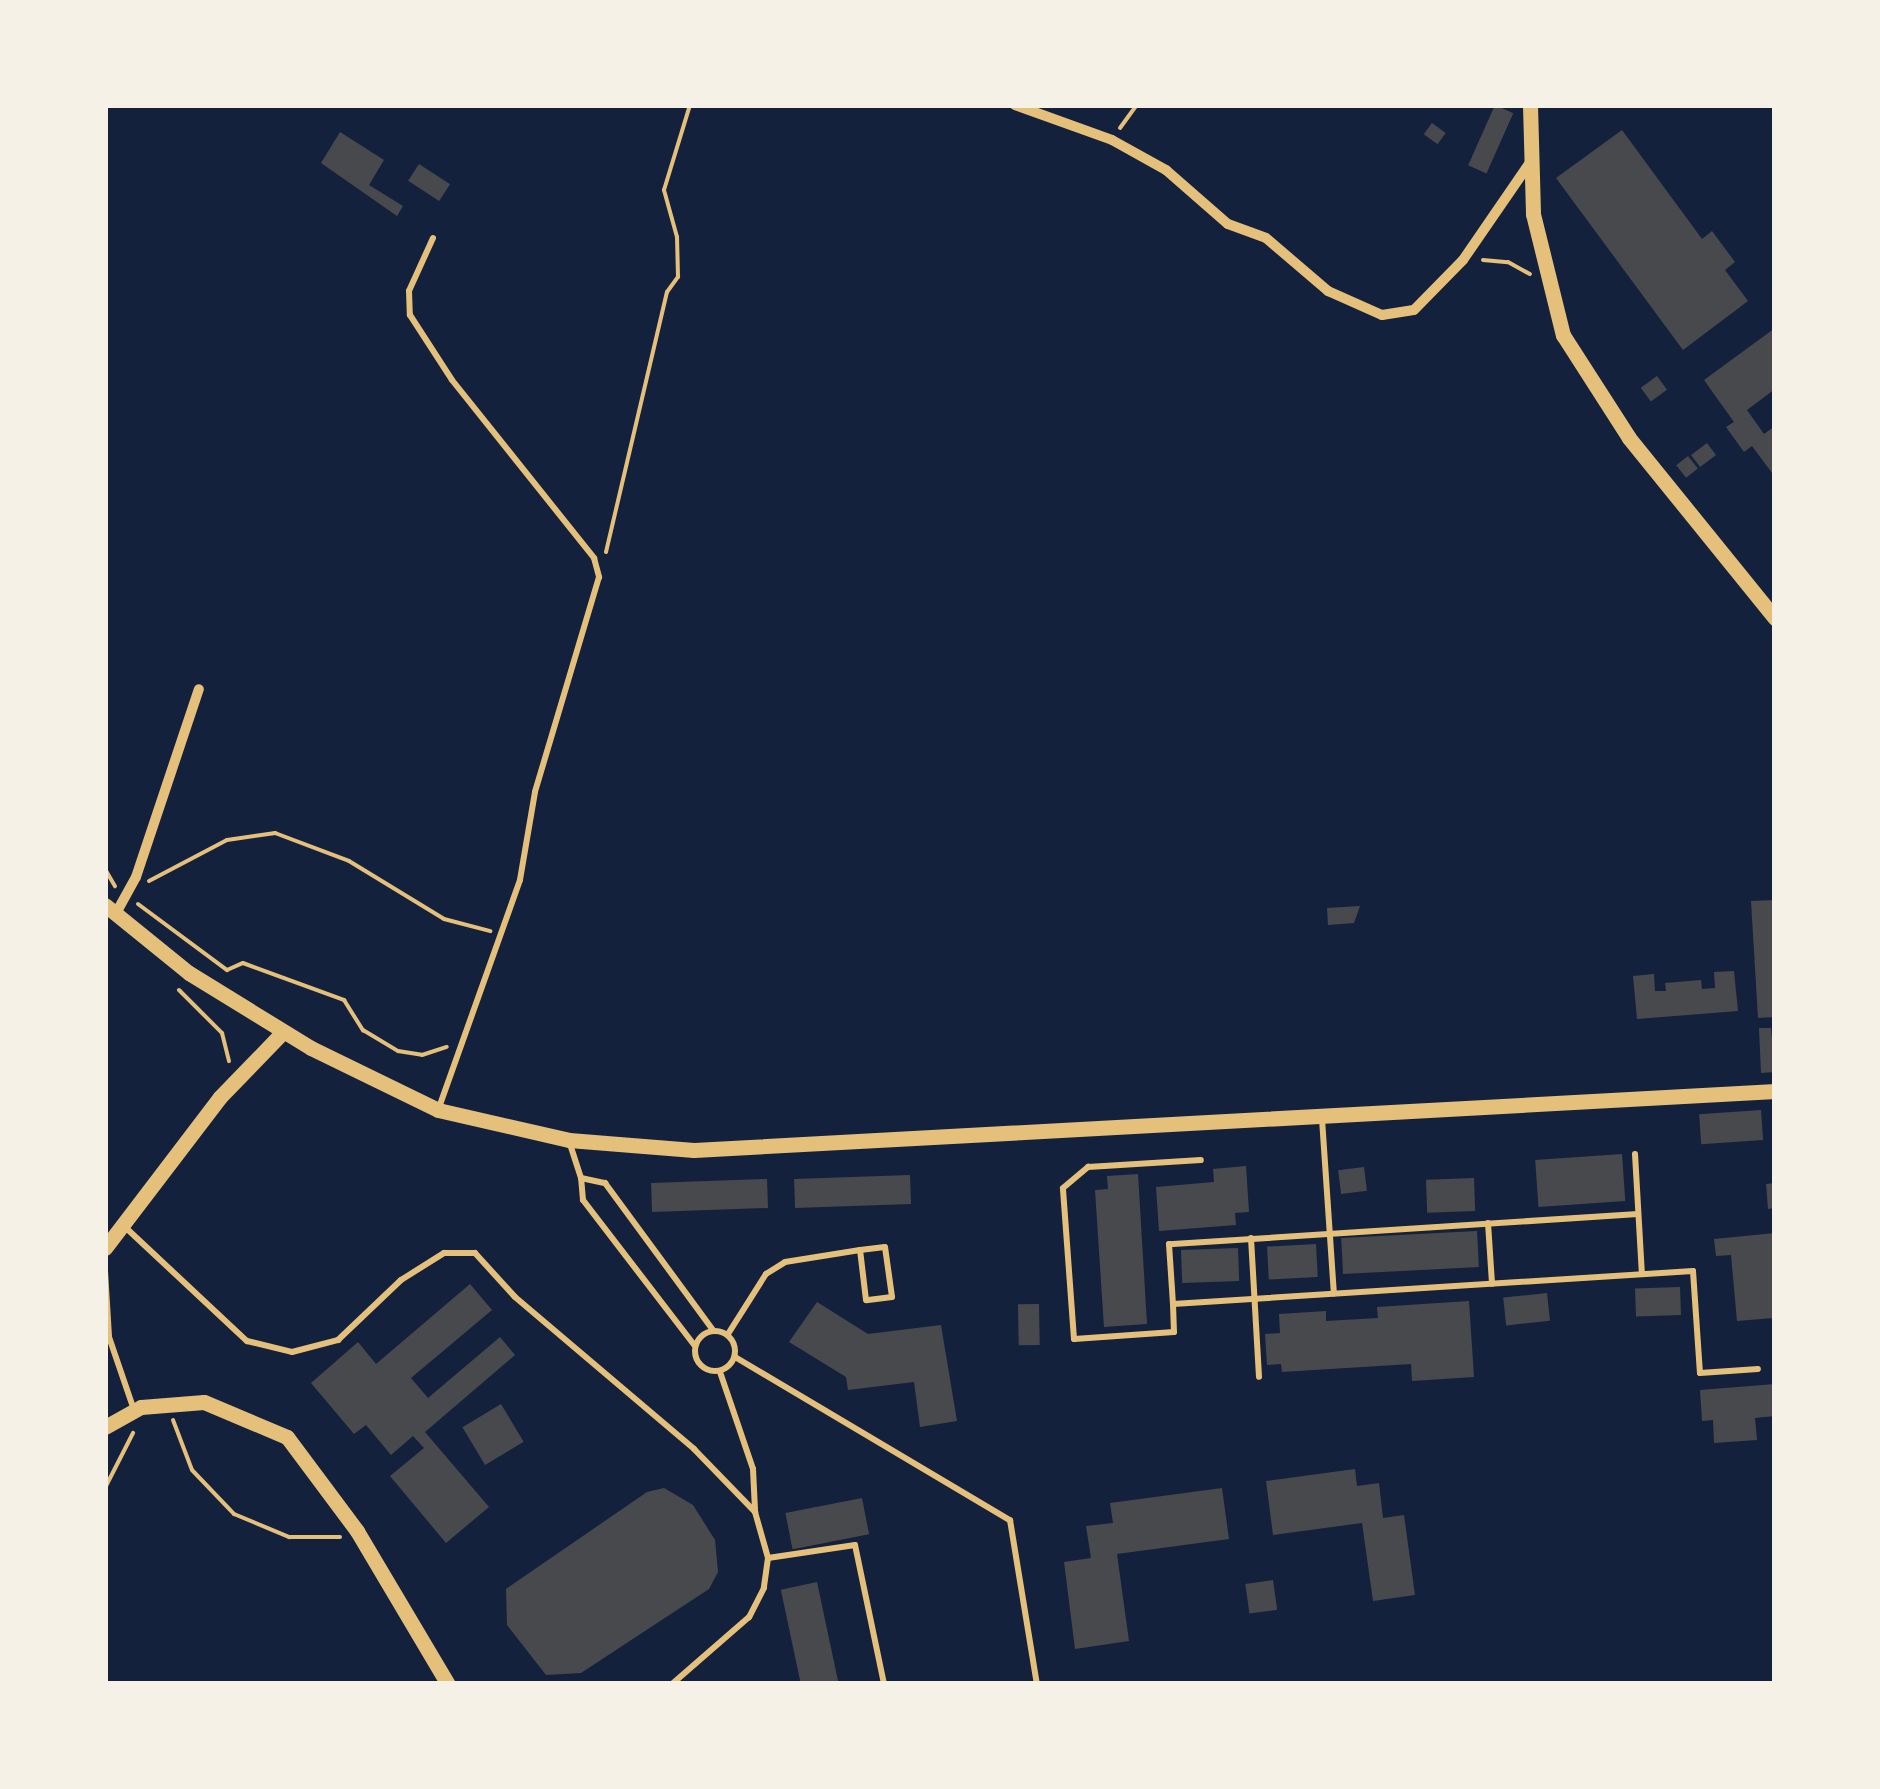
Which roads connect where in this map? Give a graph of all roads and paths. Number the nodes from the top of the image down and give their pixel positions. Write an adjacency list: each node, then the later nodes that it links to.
1 (1015, 105): 5 (street)
2 (1138, 105): 5 (path)
3 (1530, 105): 6 (street)
4 (690, 106): 10 (path)
5 (1112, 140): 8 (street)
6 (1529, 164): 8 (street); 9 (street)
7 (433, 238): 10 (lane)
8 (1464, 260): 9 (path)
9 (1550, 296): 11 (street)
10 (598, 577): 15 (lane)
11 (1775, 618)
12 (199, 689): 13 (street)
13 (129, 894): 14 (street); 15 (path); 18 (path)
14 (110, 910): 17 (street)
15 (500, 932): 18 (lane)
16 (170, 982): 19 (path)
17 (282, 1033): 21 (street); 29 (street)
18 (460, 1040): 21 (lane)
19 (230, 1053)
20 (1775, 1091): 22 (street)
21 (438, 1110): 23 (street)
22 (1322, 1119): 23 (street); 30 (lane)
23 (569, 1140): 26 (lane)
24 (1635, 1154): 27 (lane)
25 (1201, 1160): 39 (lane)
26 (581, 1178): 40 (lane); 42 (lane)
27 (1638, 1214): 28 (lane); 35 (lane)
28 (1488, 1223): 30 (lane); 36 (lane)
29 (125, 1228): 32 (street); 53 (lane)
30 (1330, 1233): 31 (lane); 37 (lane)
31 (1250, 1238): 38 (lane); 39 (lane)
32 (105, 1248)
33 (860, 1250): 33 (lane); 41 (lane)
34 (105, 1271): 49 (lane)
35 (1642, 1274): 36 (lane); 44 (lane)
36 (1492, 1284): 37 (lane)
37 (1334, 1294): 38 (lane)
38 (1254, 1299): 39 (lane); 46 (lane)
39 (1173, 1304)
40 (713, 1330): 41 (lane); 42 (lane)
41 (728, 1334): 43 (lane)
42 (695, 1346): 45 (lane)
43 (735, 1357): 45 (lane); 59 (lane)
44 (1758, 1369)
45 (720, 1372): 53 (lane)
46 (1260, 1377)
47 (172, 1413): 48 (path); 50 (path); 54 (path)
48 (187, 1413)
49 (136, 1414): 51 (street); 52 (path); 56 (street)
50 (162, 1414)
51 (105, 1427)
52 (105, 1488)
53 (755, 1512): 55 (lane)
54 (340, 1520)
55 (768, 1558): 57 (lane); 58 (lane)
56 (448, 1684)
57 (672, 1684)
58 (884, 1684)
59 (1037, 1684)

